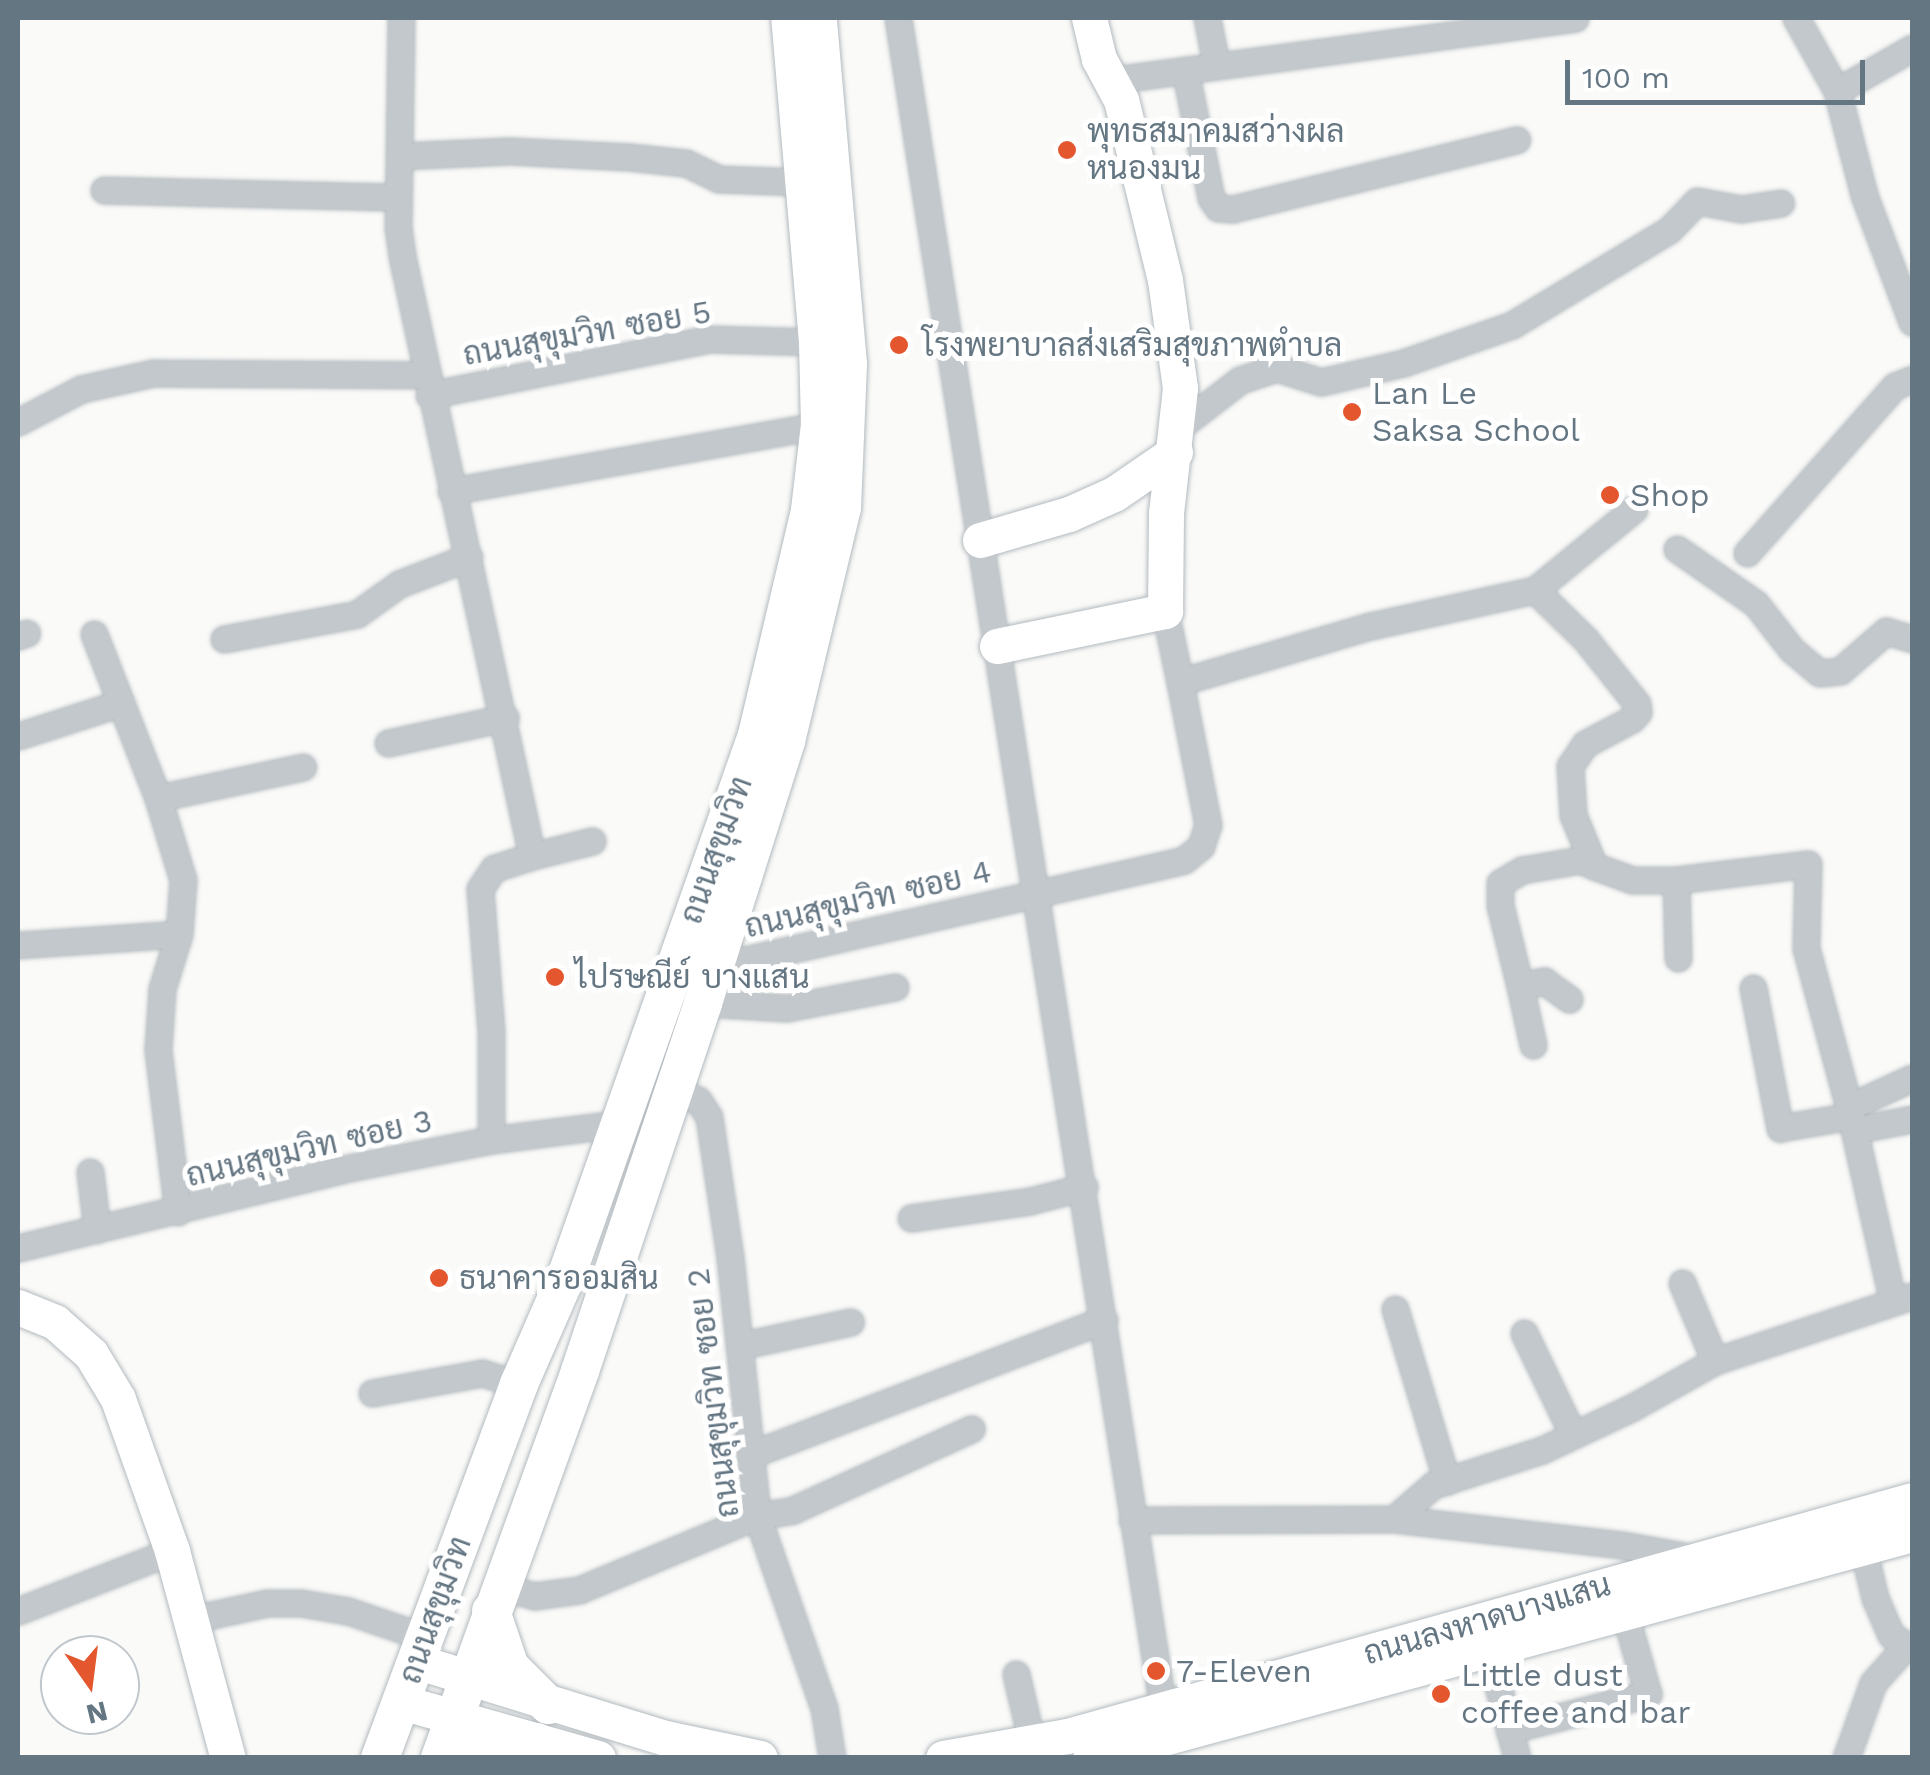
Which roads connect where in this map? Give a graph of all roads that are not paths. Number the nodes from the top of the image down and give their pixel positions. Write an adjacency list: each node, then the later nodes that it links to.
1 (402, 18): 15 (street)
2 (790, 18): 16 (main road, ถนนสุขุมวิท)
3 (818, 18): 54 (main road, ถนนสุขุมวิท)
4 (898, 18): 29 (street)
5 (1089, 18): 12 (main road)
6 (1207, 18): 10 (street)
7 (1575, 18): 10 (street)
8 (1796, 18): 13 (street)
9 (1912, 48): 13 (street)
10 (1216, 63): 11 (street)
11 (1184, 70): 12 (street); 14 (street)
12 (1113, 80): 26 (main road)
13 (1837, 91): 20 (street)
14 (1517, 140)
15 (399, 156): 16 (street); 18 (street)
16 (801, 182): 21 (main road, ถนนสุขุมวิท)
17 (104, 190): 18 (street)
18 (398, 197): 23 (street)
19 (1781, 203): 26 (street)
20 (1912, 322)
21 (818, 342): 23 (street, ถนนสุขุมวิท ซอย 5); 25 (main road, ถนนสุขุมวิท)
22 (1912, 379): 31 (street)
23 (428, 386): 24 (street, ถนนสุขุมวิท ซอย 5); 27 (street)
24 (18, 422)
25 (820, 425): 27 (street); 65 (main road, ถนนสุขุมวิท)
26 (1177, 439): 29 (main road); 34 (main road)
27 (451, 490): 32 (street)
28 (1634, 509): 33 (street)
29 (980, 540): 38 (street)
30 (1677, 549): 37 (street)
31 (1747, 553)
32 (468, 556): 36 (street); 41 (street)
33 (1535, 590): 39 (street); 48 (street)
34 (1165, 611): 38 (main road); 39 (street, ถนนสุขุมวิท ซอย 4)
35 (94, 634): 40 (street)
36 (224, 639)
37 (1912, 639)
38 (997, 646): 50 (street)
39 (1180, 682): 50 (street, ถนนสุขุมวิท ซอย 4)
40 (121, 703): 42 (street); 45 (street)
41 (505, 718): 43 (street); 47 (street)
42 (18, 736)
43 (388, 743)
44 (303, 768): 45 (street)
45 (158, 798): 51 (street)
46 (592, 841): 47 (street)
47 (532, 856): 66 (street)
48 (1594, 866): 49 (street); 56 (street)
49 (1676, 880): 53 (street); 63 (street)
50 (1037, 894): 54 (street, ถนนสุขุมวิท ซอย 4); 68 (street)
51 (179, 934): 52 (street); 69 (street)
52 (18, 945)
53 (1678, 958)
54 (714, 967): 59 (main road, ถนนสุขุมวิท)
55 (894, 986): 59 (street)
56 (1520, 986): 58 (street); 60 (street)
57 (1754, 988): 63 (street)
58 (1569, 999)
59 (703, 1003): 62 (main road, ถนนสุขุมวิท)
60 (1533, 1045)
61 (1912, 1078): 63 (street)
62 (675, 1089): 80 (street, ถนนสุขุมวิท ซอย 2); 96 (main road, ถนนสุขุมวิท)
63 (1851, 1118): 64 (street); 74 (street)
64 (1912, 1119)
65 (618, 1124): 66 (street, ถนนสุขุมวิท ซอย 3); 82 (main road, ถนนสุขุมวิท)
66 (491, 1140): 69 (street, ถนนสุขุมวิท ซอย 3)
67 (90, 1172): 71 (street)
68 (1084, 1187): 70 (street); 77 (street)
69 (178, 1212): 71 (street, ถนนสุขุมวิท ซอย 3)
70 (911, 1218)
71 (97, 1230): 72 (street, ถนนสุขุมวิท ซอย 3)
72 (18, 1248)
73 (1682, 1283): 81 (street)
74 (1902, 1299): 81 (street)
75 (18, 1306): 94 (main road)
76 (1396, 1309): 87 (street)
77 (1104, 1320): 86 (street); 91 (street)
78 (850, 1322): 80 (street)
79 (1524, 1333): 85 (street)
80 (739, 1346): 86 (street, ถนนสุขุมวิท ซอย 2)
81 (1714, 1360): 85 (street)
82 (519, 1384): 83 (street); 101 (main road, ถนนสุขุมวิท)
83 (372, 1392)
84 (971, 1429): 89 (street)
85 (1573, 1435): 87 (street)
86 (750, 1456): 89 (street, ถนนสุขุมวิท ซอย 2)
87 (1447, 1481): 90 (street)
88 (1912, 1500): 95 (main road, ถนนลงหาดบางแสน)
89 (756, 1516): 96 (street); 118 (street, ถนนสุขุมวิท ซอย 2)
90 (1394, 1519): 91 (street); 95 (street)
91 (1132, 1520): 109 (street)
92 (1912, 1534): 93 (main road, ถนนลงหาดบางแสน)
93 (1863, 1548): 98 (main road, ถนนลงหาดบางแสน); 100 (street)
94 (172, 1551): 97 (street); 99 (main road)
95 (1701, 1560): 109 (main road, ถนนลงหาดบางแสน)
96 (496, 1599): 104 (main road, ถนนสุขุมวิท); 106 (main road)
97 (18, 1611)
98 (1625, 1614): 102 (main road, ถนนลงหาดบางแสน); 108 (street)
99 (193, 1618): 101 (street); 112 (main road)
100 (1908, 1648): 122 (street)
101 (419, 1649): 104 (main road); 105 (main road, ถนนสุขุมวิท)
102 (1489, 1652): 108 (street); 109 (main road, ถนนลงหาดบางแสน)
103 (1016, 1674): 111 (street)
104 (465, 1680): 106 (main road); 107 (main road, ถนนสุขุมวิท)
105 (400, 1702): 107 (main road); 113 (main road, ถนนสุขุมวิท)
106 (548, 1705): 117 (main road)
107 (452, 1719): 110 (main road); 114 (main road, ถนนสุขุมวิท)
108 (1509, 1730): 121 (street)
109 (1167, 1735): 111 (main road, ถนนลงหาดบางแสน); 120 (main road, ถนนลงหาดบางแสน)
110 (536, 1742): 115 (main road); 116 (main road)
111 (1032, 1743): 119 (main road, ถนนลงหาดบางแสน)
112 (228, 1758)
113 (380, 1758)
114 (440, 1758)
115 (450, 1758)
116 (598, 1758)
117 (760, 1758)
118 (832, 1758)
119 (943, 1758)
120 (1090, 1758)
121 (1517, 1758)
122 (1846, 1758)

